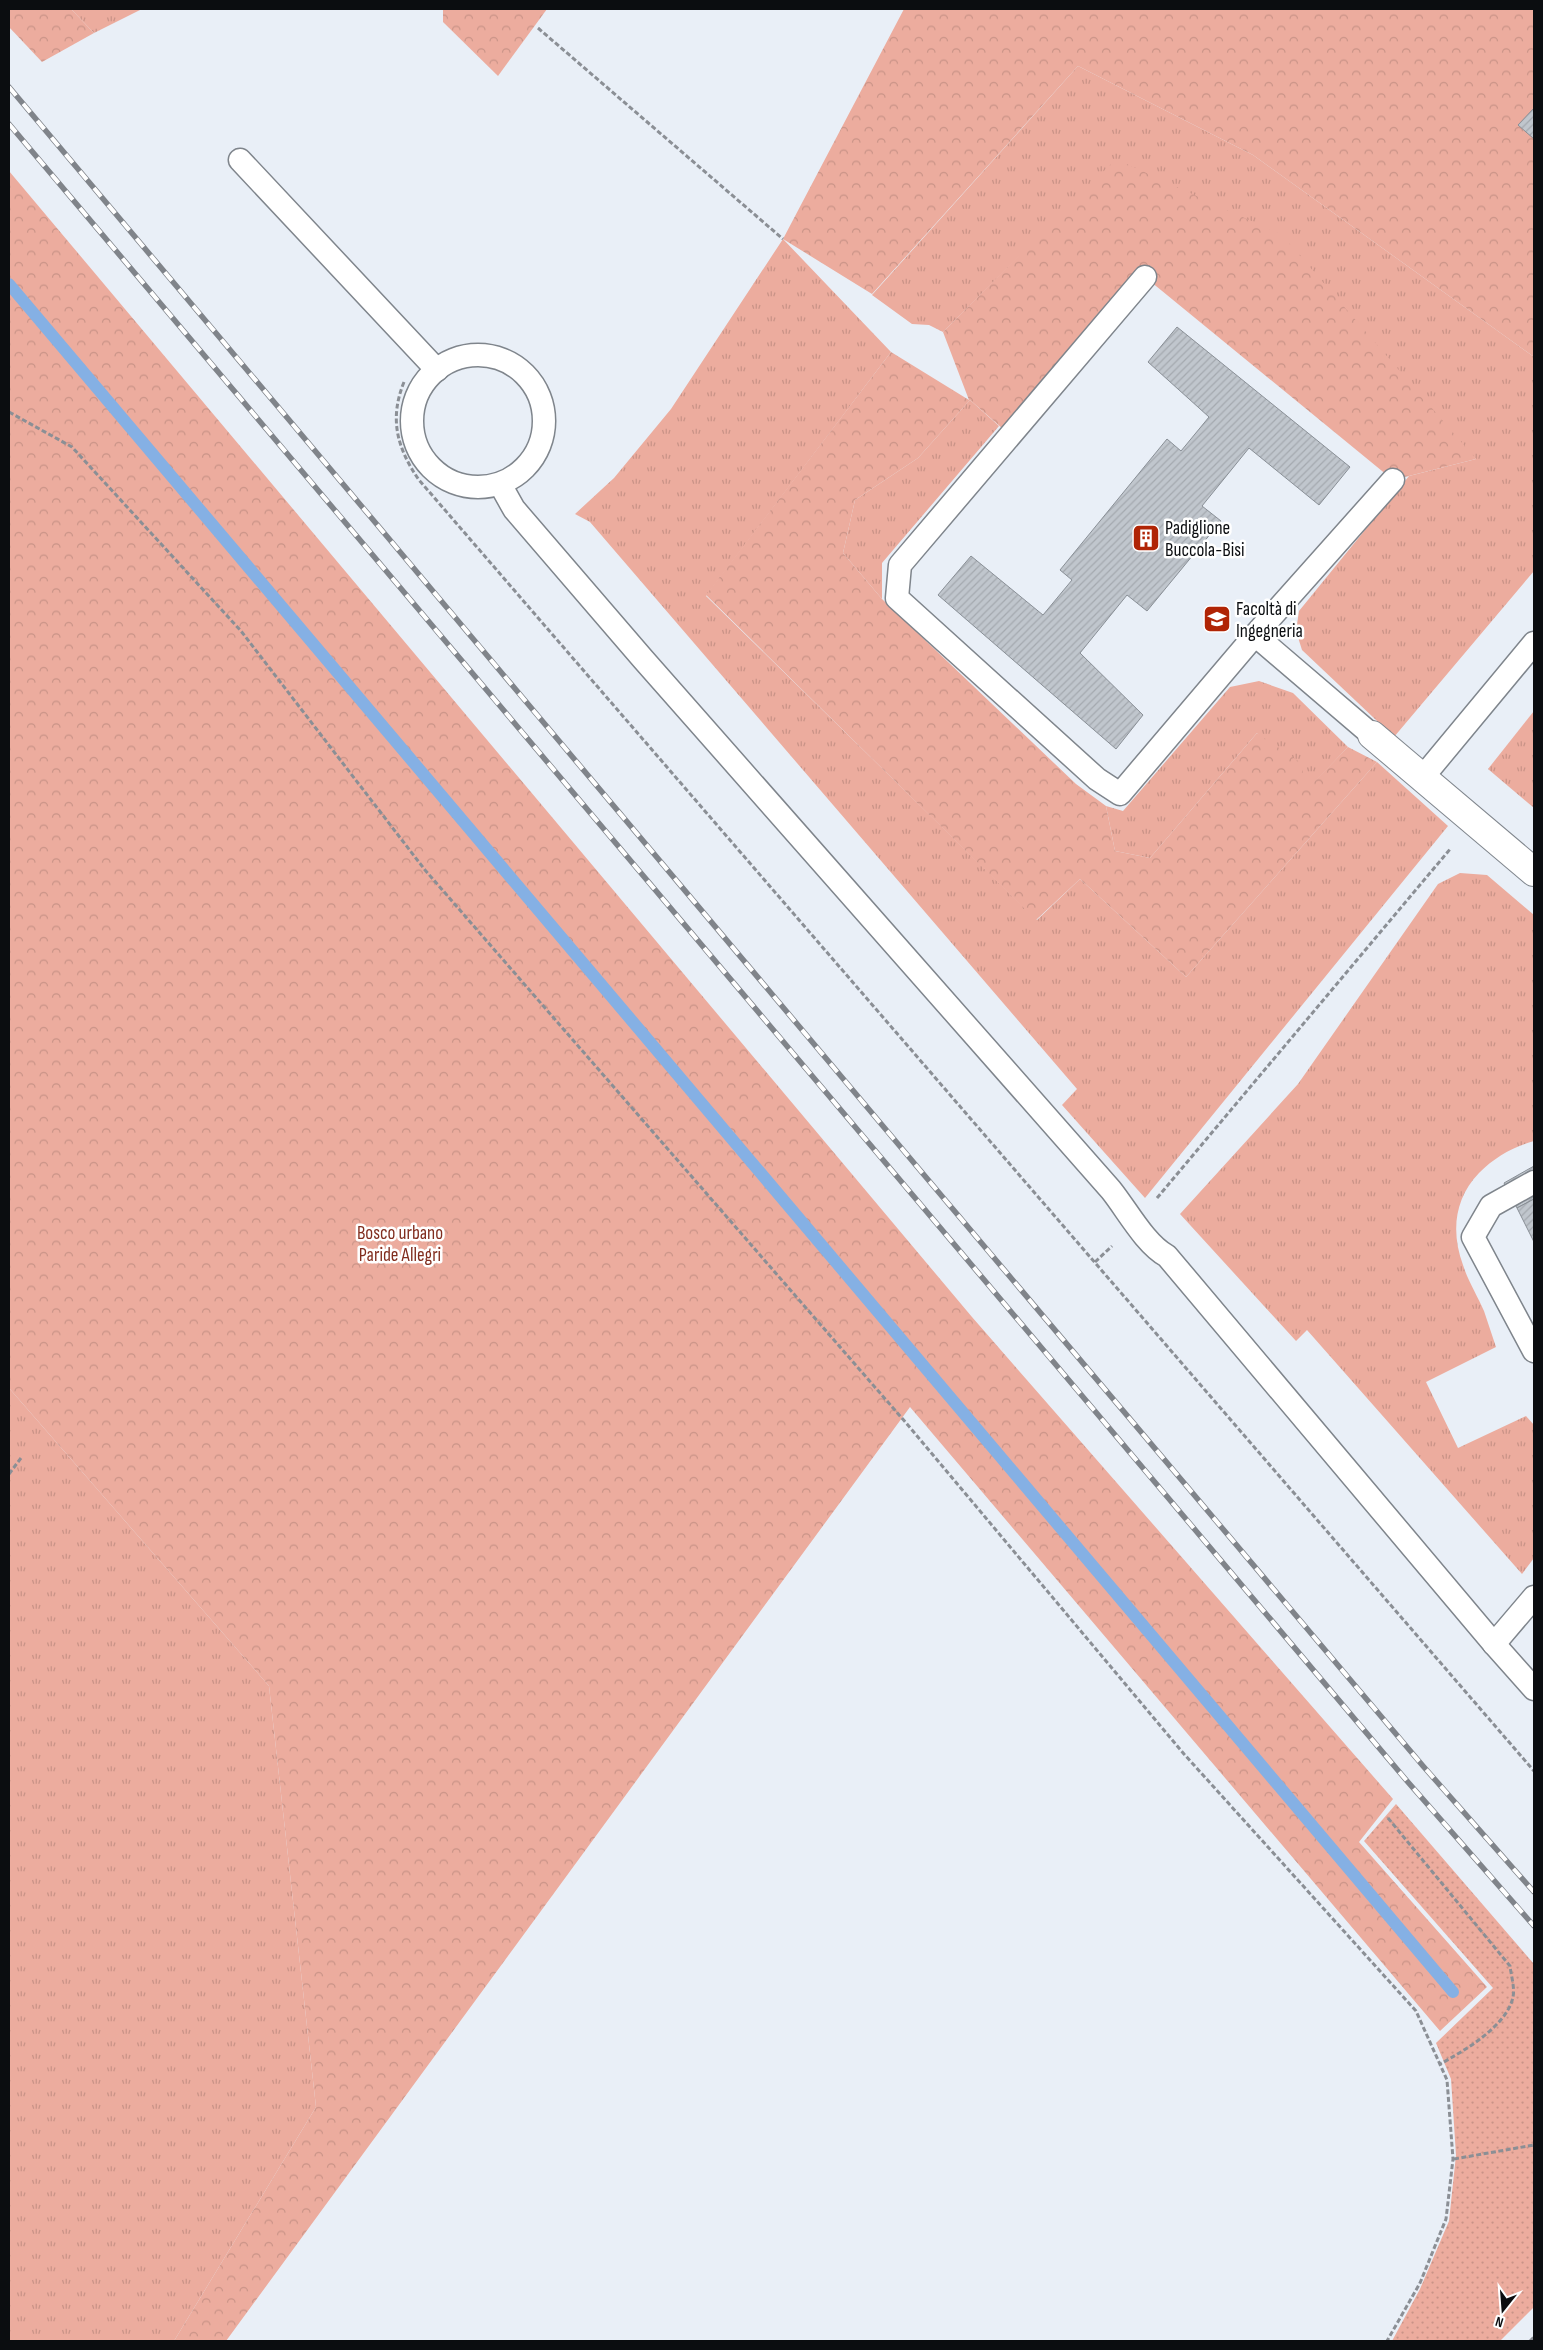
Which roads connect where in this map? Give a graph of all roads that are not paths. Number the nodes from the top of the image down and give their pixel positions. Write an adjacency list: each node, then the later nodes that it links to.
1 (240, 160): 3 (lane)
2 (1145, 277): 6 (lane)
3 (429, 362): 5 (lane); 5 (lane)
4 (1393, 480): 6 (lane)
5 (500, 484): 14 (lane)
6 (1255, 635): 8 (lane)
7 (1534, 643): 9 (lane)
8 (1372, 735): 9 (street)
9 (1422, 778): 10 (street)
10 (1534, 872)
11 (1534, 1182): 12 (lane)
12 (1534, 1351)
13 (1534, 1597): 14 (lane)
14 (1494, 1644): 15 (lane)
15 (1534, 1689)

